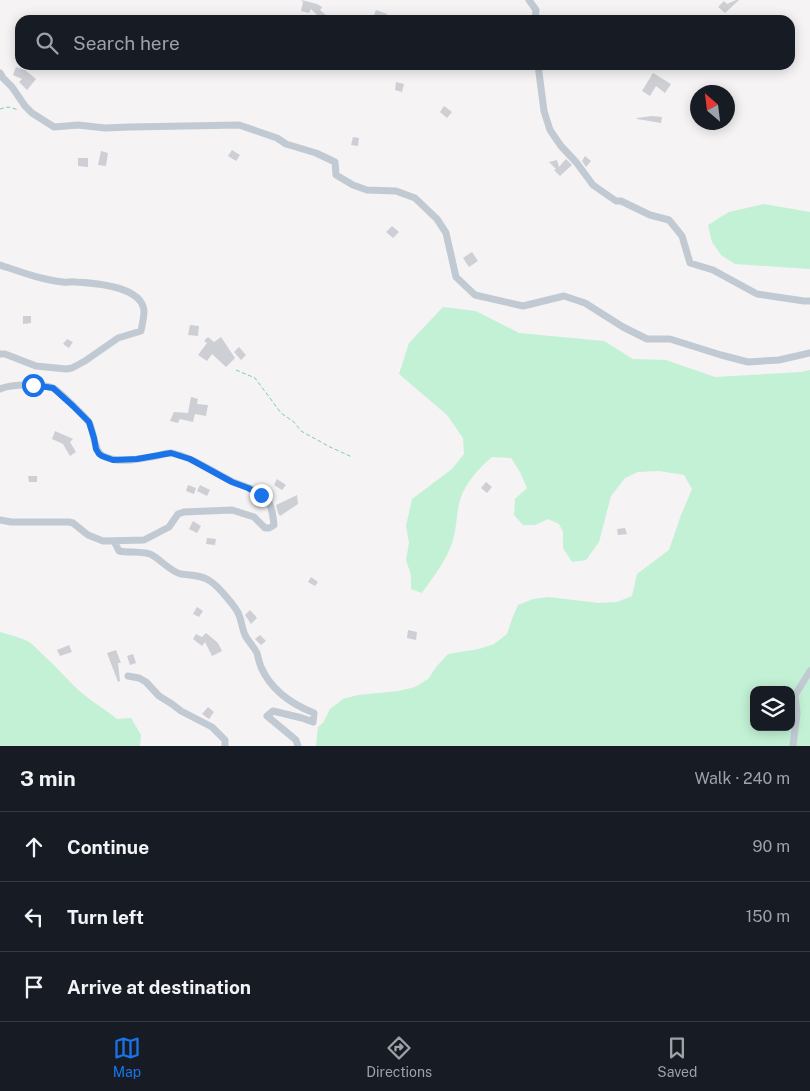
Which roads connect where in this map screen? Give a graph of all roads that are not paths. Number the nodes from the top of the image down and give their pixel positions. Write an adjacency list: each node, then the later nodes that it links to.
1 (529, 0): 2 (street)
2 (536, 15)
3 (539, 70): 6 (street)
4 (0, 73): 7 (street)
5 (0, 265): 8 (street)
6 (810, 301)
7 (810, 353)
8 (0, 354)
9 (0, 389): 11 (street)
10 (0, 520): 11 (street)
11 (114, 541): 15 (street)
12 (810, 671): 16 (street)
13 (128, 676): 14 (street)
14 (225, 746)
15 (298, 746)
16 (793, 746)

